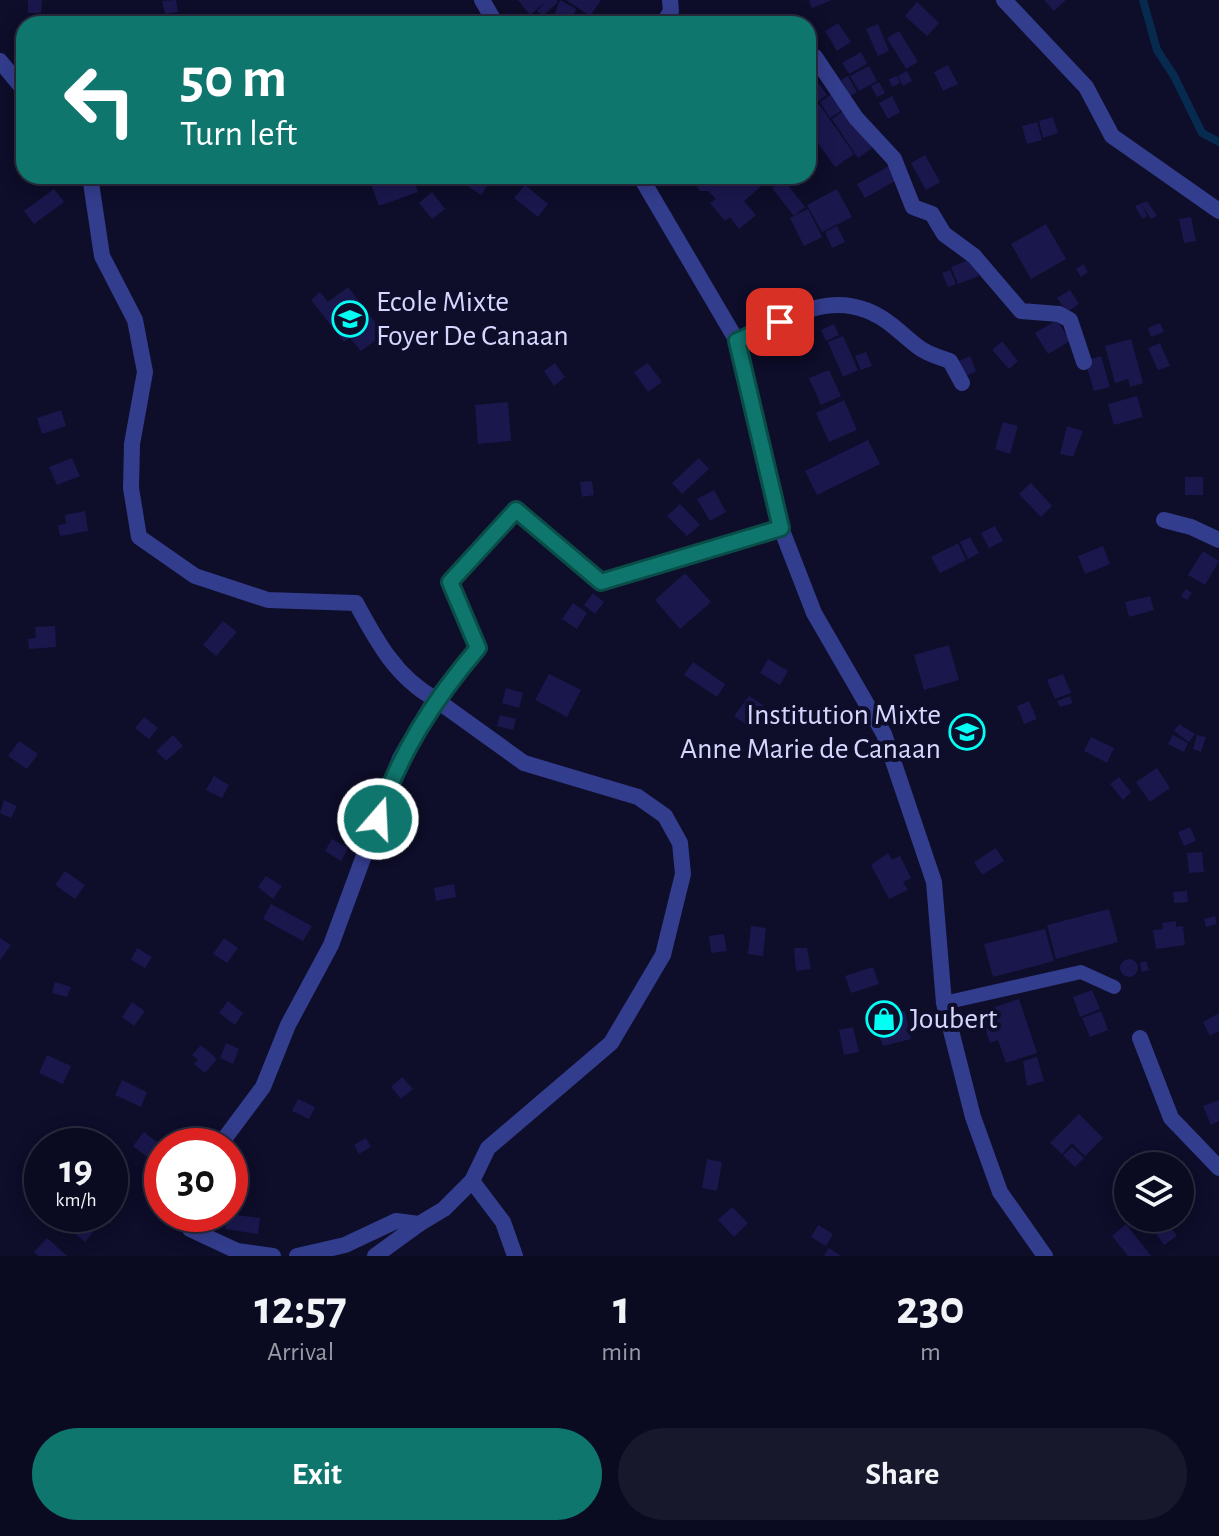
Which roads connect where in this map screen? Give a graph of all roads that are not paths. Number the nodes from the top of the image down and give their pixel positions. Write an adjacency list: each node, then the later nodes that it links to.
1 (1004, 0): 7 (street)
2 (816, 58): 9 (street)
3 (0, 61): 4 (street)
4 (16, 80)
5 (91, 184): 14 (street)
6 (646, 184): 8 (street)
7 (1219, 211)
8 (737, 341): 10 (street); 12 (street)
9 (1084, 362)
10 (962, 383)
11 (1164, 520): 13 (street)
12 (781, 528): 14 (street); 16 (street)
13 (1219, 540)
14 (435, 699): 18 (street); 20 (street)
15 (1114, 987): 16 (lane)
16 (944, 1003): 27 (street)
17 (1140, 1038): 19 (street)
18 (232, 1128)
19 (1219, 1168)
20 (472, 1181): 21 (street); 26 (street)
21 (419, 1224): 24 (street); 25 (street)
22 (196, 1232): 23 (street)
23 (273, 1256)
24 (297, 1256)
25 (375, 1256)
26 (515, 1256)
27 (1045, 1256)

